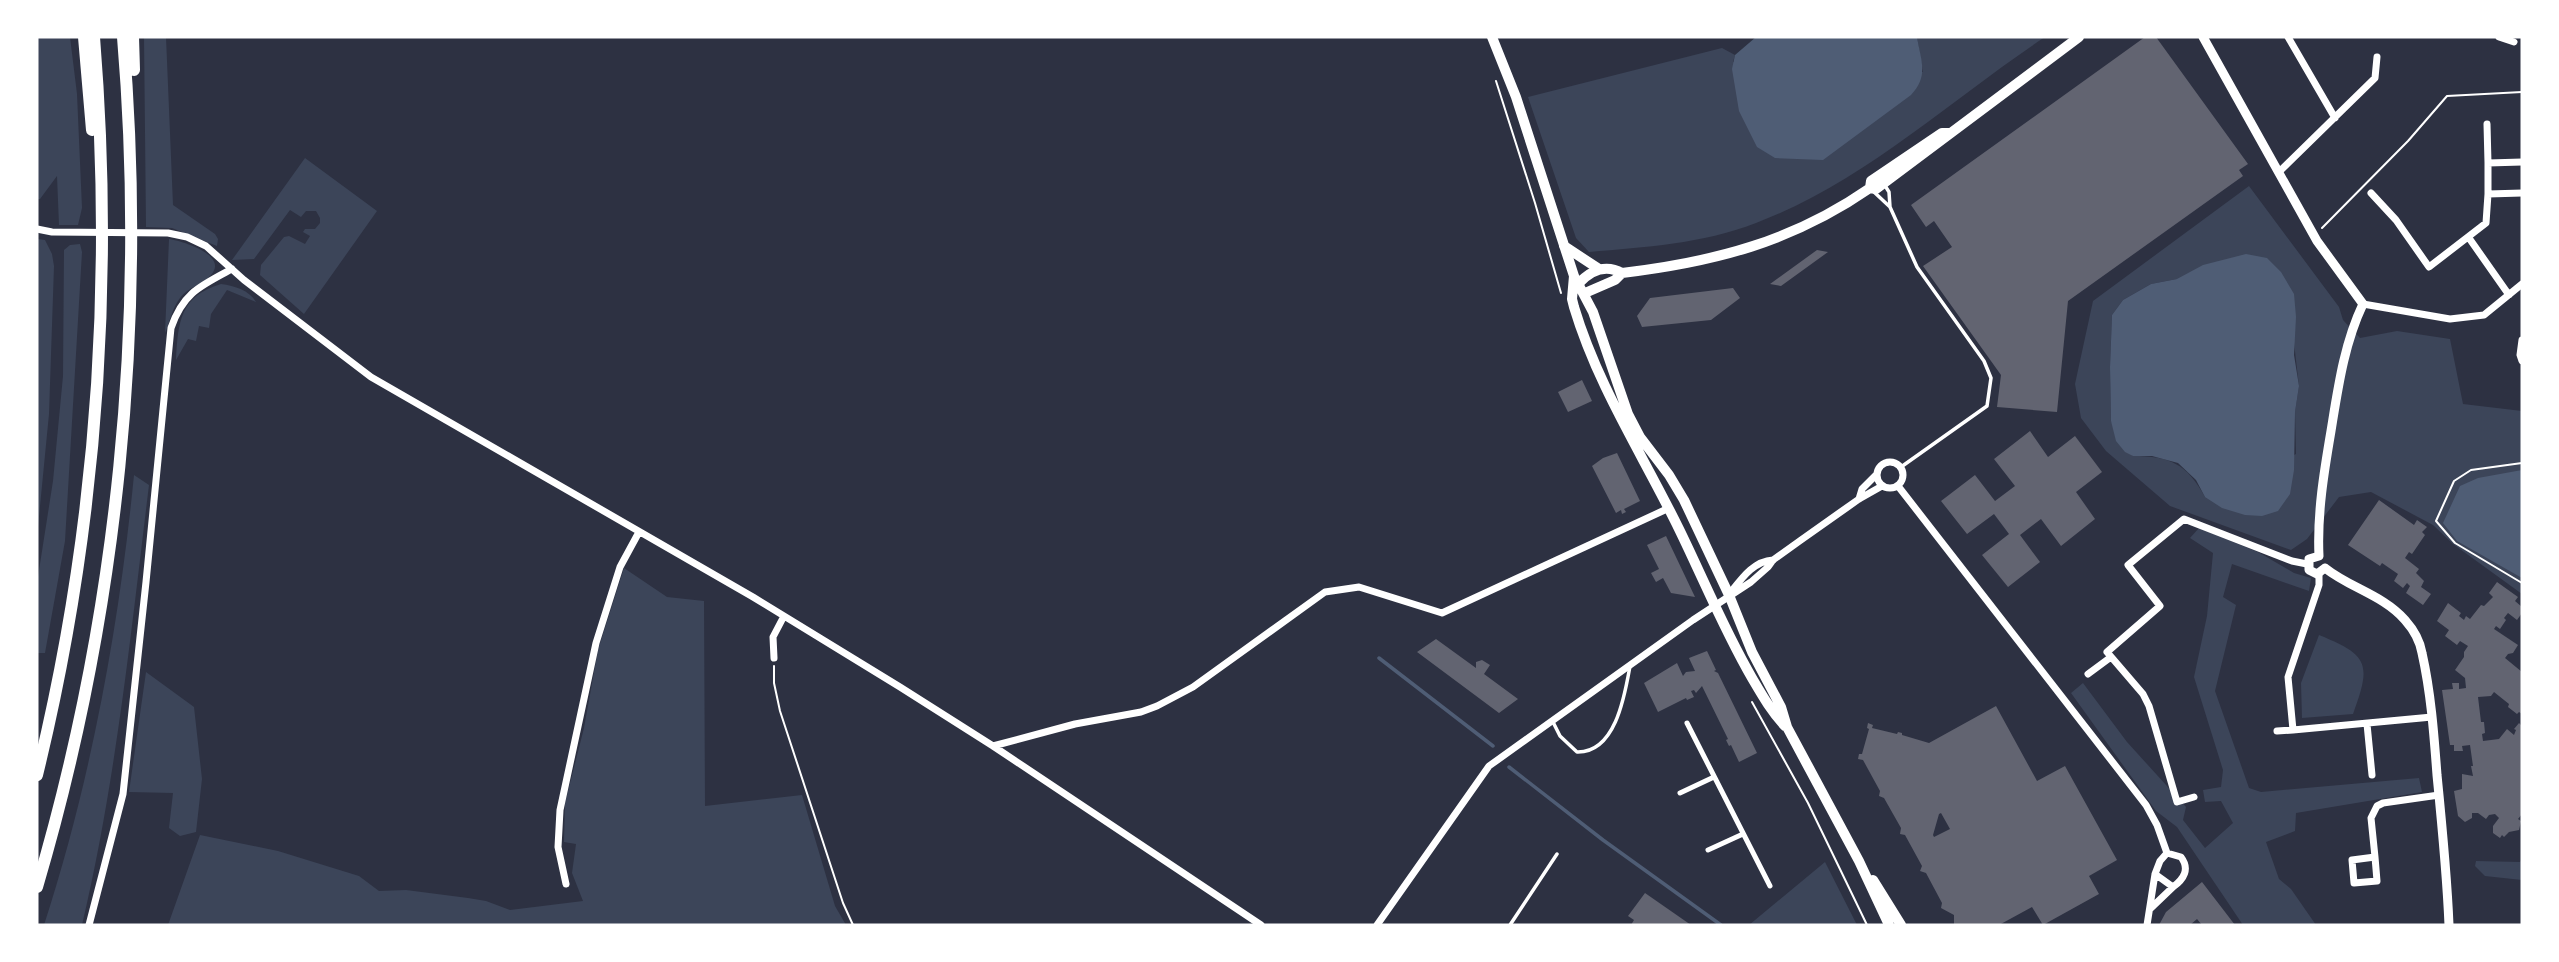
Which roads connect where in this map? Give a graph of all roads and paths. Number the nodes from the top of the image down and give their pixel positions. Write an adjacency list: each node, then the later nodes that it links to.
1 (84, 37): 31 (highway)
2 (94, 37): 31 (highway)
3 (123, 37): 25 (highway)
4 (133, 37): 25 (highway)
5 (1492, 37): 30 (main road)
6 (2079, 37): 16 (main road)
7 (2203, 37): 19 (street)
8 (2288, 37): 14 (street)
9 (2499, 37): 10 (street)
10 (2514, 42)
11 (2376, 57): 14 (street)
12 (1494, 73): 39 (path)
13 (2522, 92): 28 (path)
14 (2335, 118): 19 (street)
15 (2487, 124): 18 (street)
16 (1950, 132): 20 (main road); 21 (main road)
17 (2522, 162): 18 (street)
18 (2488, 163): 23 (street)
19 (2280, 171): 40 (street)
20 (1884, 184): 21 (main road); 26 (lane)
21 (1870, 188): 26 (lane); 34 (main road)
22 (2371, 193): 29 (street)
23 (2488, 194): 24 (street); 29 (street)
24 (2522, 194)
25 (131, 203): 85 (highway)
26 (1891, 207): 44 (lane)
27 (37, 229): 32 (street)
28 (2319, 232)
29 (2469, 237): 38 (street)
30 (1564, 246): 33 (main road); 35 (main road)
31 (102, 263): 71 (highway)
32 (232, 269): 50 (street); 89 (street)
33 (1599, 269): 34 (main road); 35 (main road)
34 (1622, 273): 37 (main road)
35 (1577, 279): 37 (main road); 39 (main road)
36 (2522, 284): 38 (street)
37 (1585, 293): 39 (main road); 55 (main road)
38 (2509, 295): 40 (street)
39 (1567, 297): 49 (main road)
40 (2363, 304): 51 (street)
41 (2522, 341): 42 (street)
42 (2522, 361)
43 (2522, 463): 54 (path)
44 (1901, 467): 45 (street); 47 (street)
45 (1876, 475): 46 (street); 48 (street)
46 (1882, 486): 47 (street); 48 (street)
47 (1898, 486): 79 (street)
48 (1859, 499): 55 (street)
49 (1669, 508): 56 (main road); 70 (street)
50 (639, 532): 57 (street); 84 (street)
51 (2319, 556): 52 (street); 53 (street)
52 (2307, 564): 53 (street); 58 (street)
53 (2322, 570): 63 (street); 68 (street)
54 (2522, 583)
55 (1729, 595): 56 (street); 67 (main road)
56 (1715, 606): 60 (street); 67 (main road)
57 (784, 616): 59 (street); 70 (street)
58 (2111, 657): 61 (street); 76 (street)
59 (774, 658): 90 (path)
60 (1630, 666): 64 (street); 64 (lane)
61 (2088, 674)
62 (1750, 698): 94 (path)
63 (2431, 717): 66 (street); 75 (street)
64 (1552, 720): 92 (street)
65 (1687, 723): 73 (street)
66 (2367, 724): 68 (street); 72 (street)
67 (1787, 727): 82 (main road)
68 (2293, 730): 69 (street)
69 (2277, 731)
70 (993, 746): 91 (street)
71 (37, 775)
72 (2372, 775)
73 (1714, 778): 74 (street); 77 (street)
74 (1680, 793)
75 (2439, 795): 81 (street); 98 (street)
76 (2194, 797)
77 (1744, 834): 78 (street); 86 (street)
78 (1708, 850)
79 (2167, 853): 83 (street); 87 (street)
80 (1557, 854): 93 (lane)
81 (2375, 857): 81 (street)
82 (1859, 861): 95 (main road); 96 (main road)
83 (2155, 874): 87 (street); 88 (street)
84 (566, 884)
85 (37, 887)
86 (1770, 887)
87 (2173, 887): 88 (street)
88 (2149, 909): 97 (street)
89 (89, 925)
90 (853, 925)
91 (1261, 925)
92 (1377, 925)
93 (1510, 925)
94 (1867, 925)
95 (1889, 925)
96 (1900, 925)
97 (2147, 925)
98 (2449, 925)

